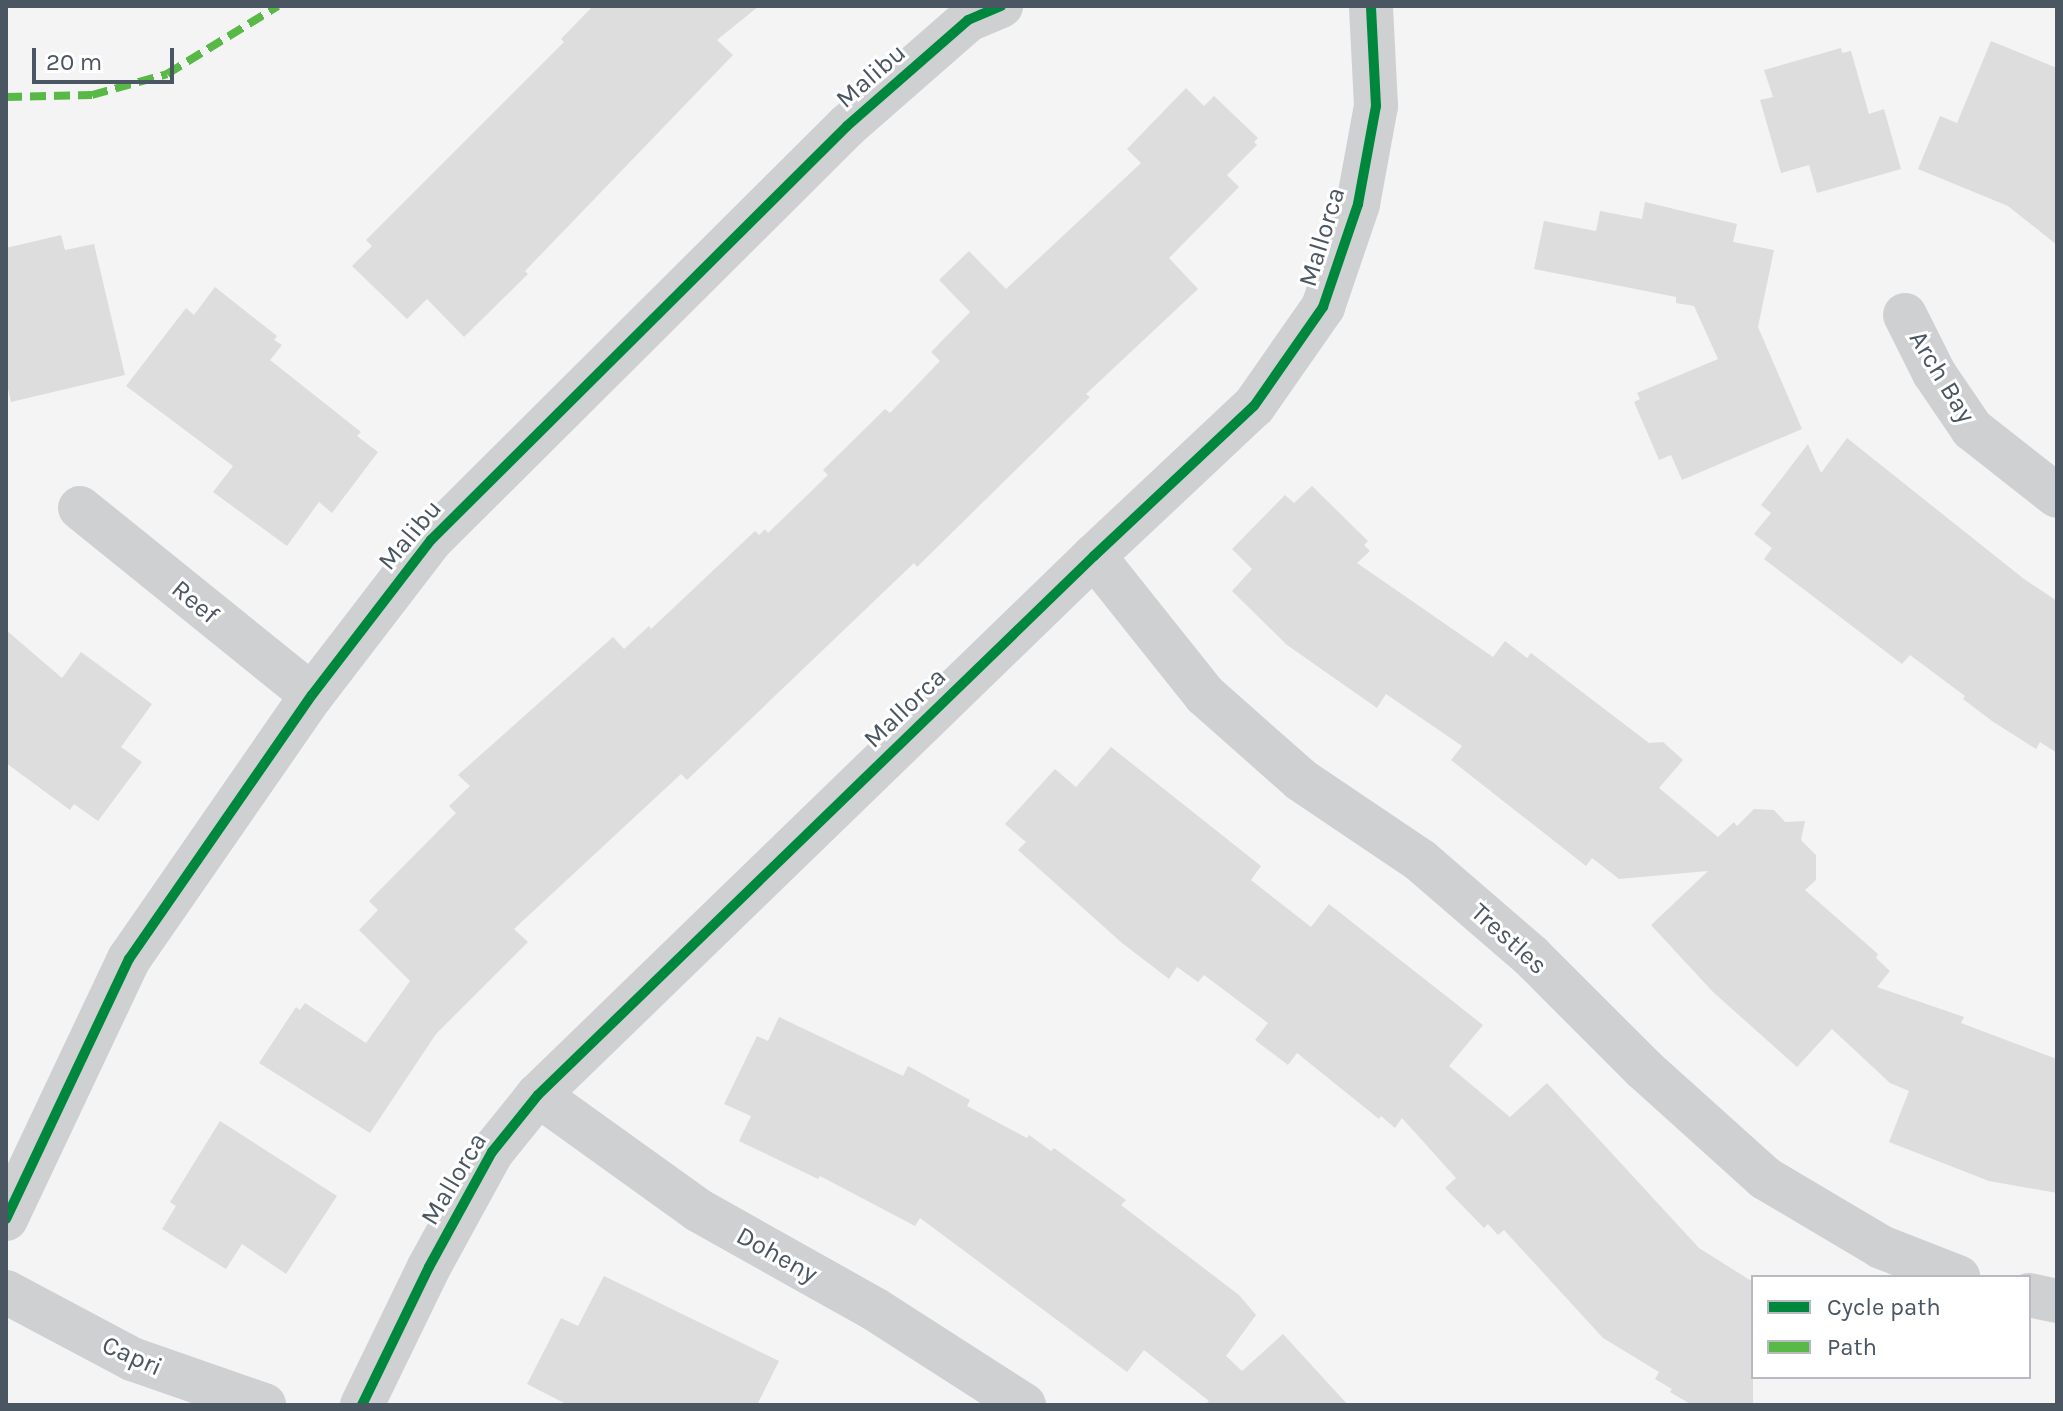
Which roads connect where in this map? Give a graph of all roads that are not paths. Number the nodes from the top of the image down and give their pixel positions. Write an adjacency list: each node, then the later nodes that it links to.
1 (1001, 6): 7 (street, Malibu)
2 (1371, 6): 6 (street, Mallorca)
3 (1905, 315): 4 (street, Arch Bay)
4 (2057, 496)
5 (80, 508): 7 (street, Reef)
6 (1094, 556): 8 (street, Mallorca); 10 (street, Trestles)
7 (312, 695): 9 (street, Malibu)
8 (538, 1095): 15 (street, Mallorca); 16 (street, Doheny)
9 (6, 1219)
10 (1953, 1275)
11 (6, 1292): 14 (street, Capri)
12 (2031, 1295): 13 (street)
13 (2057, 1301)
14 (264, 1405)
15 (362, 1405)
16 (1024, 1405)

